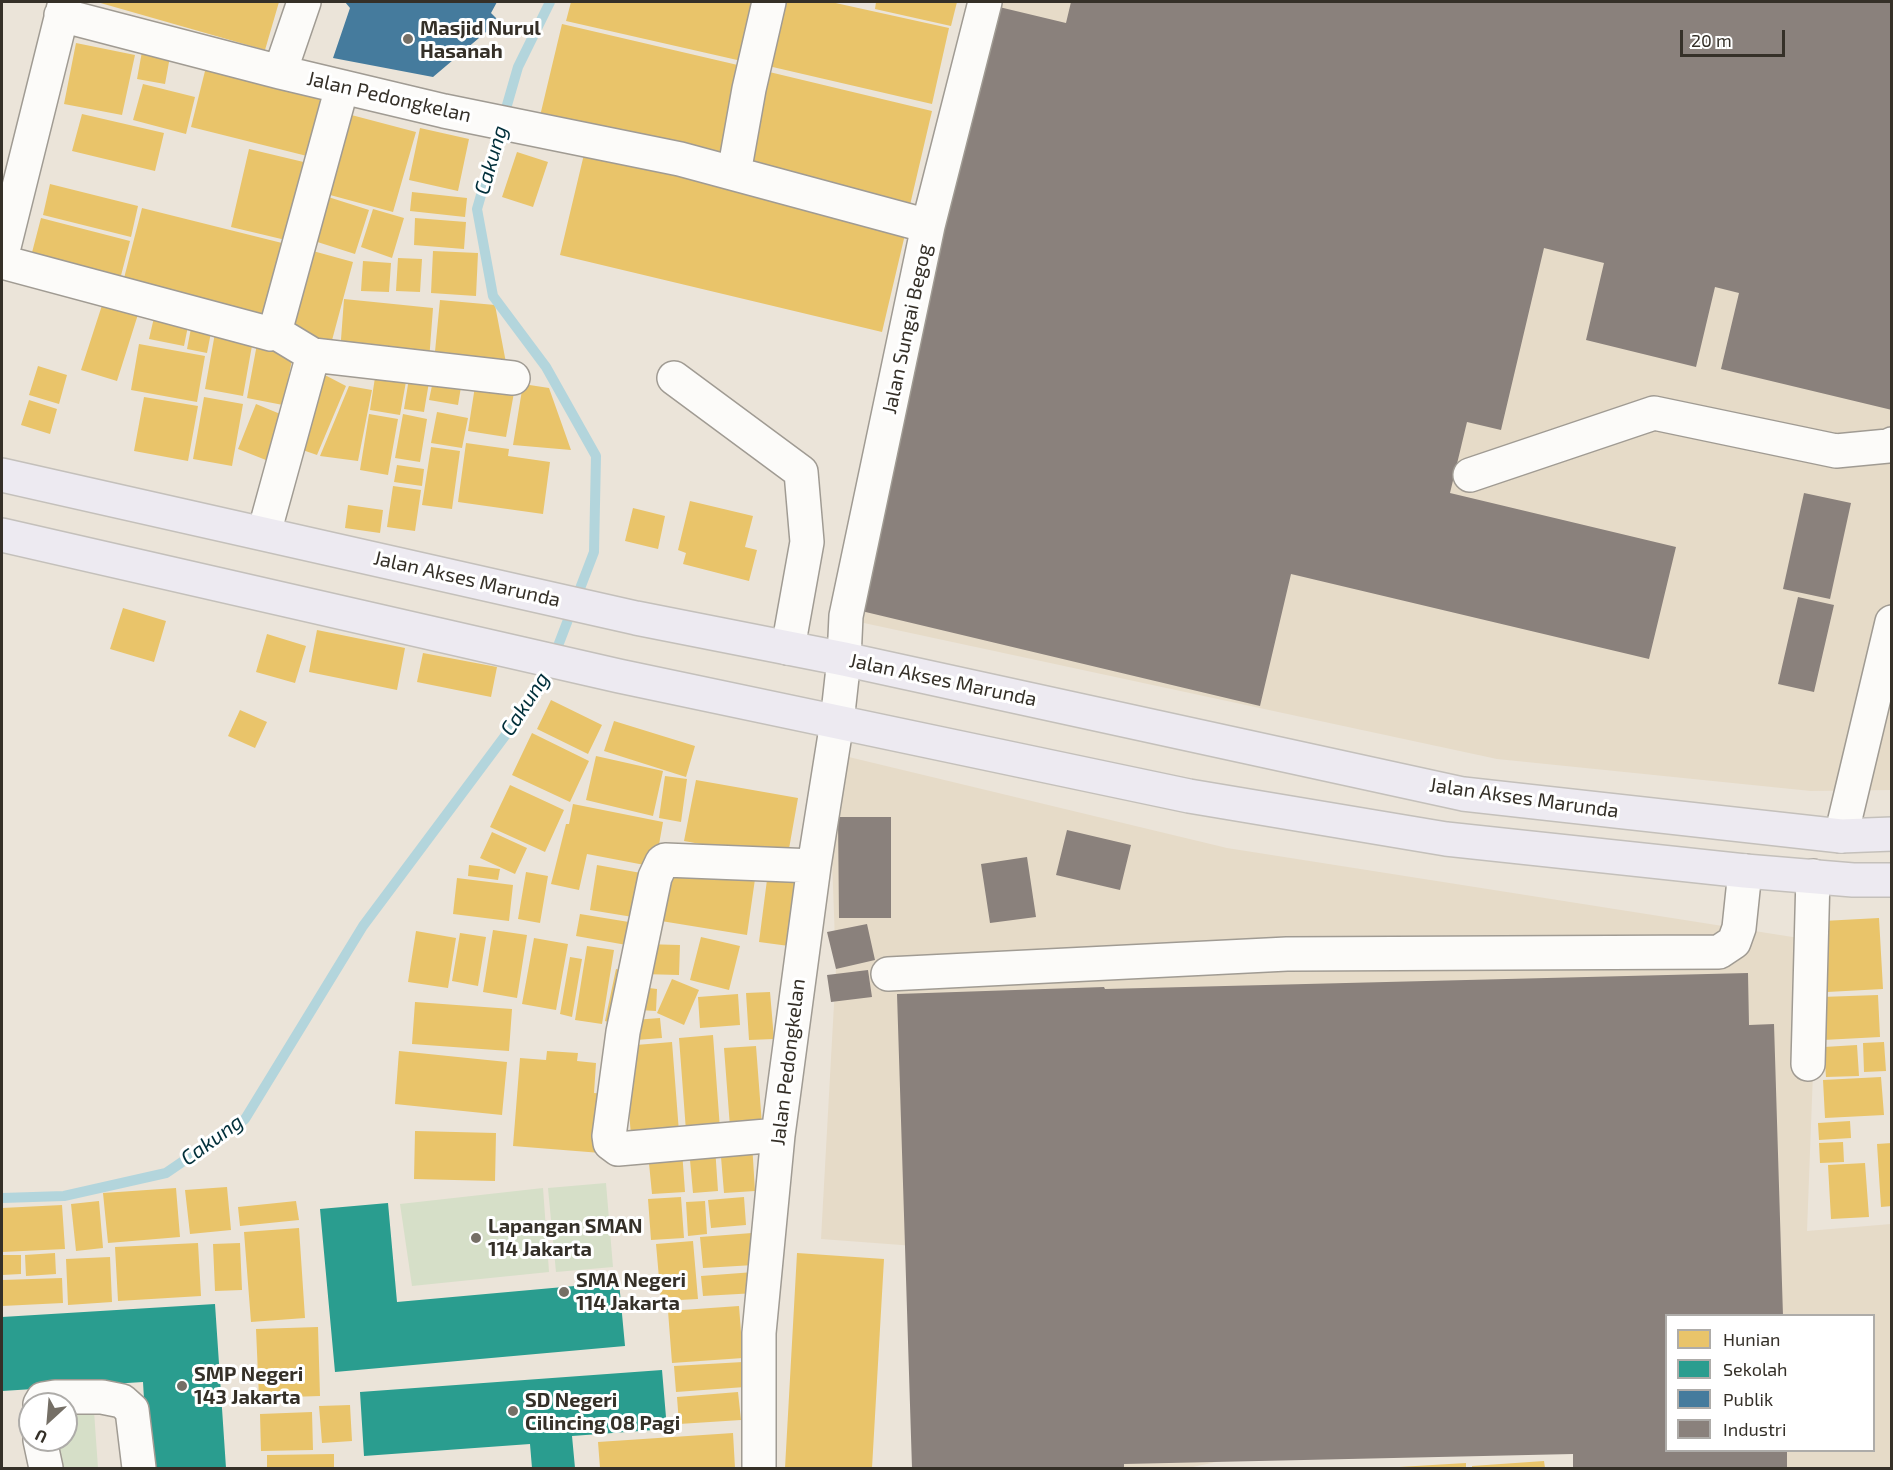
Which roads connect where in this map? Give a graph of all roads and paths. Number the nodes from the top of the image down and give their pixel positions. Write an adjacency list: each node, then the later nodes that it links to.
1 (304, 2): 5 (street)
2 (769, 2): 7 (street)
3 (985, 2): 8 (street, Jalan Sungai Begog)
4 (63, 8): 5 (street, Jalan Pedongkelan); 9 (street)
5 (280, 72): 6 (street, Jalan Pedongkelan)
6 (342, 87): 7 (street, Jalan Pedongkelan); 11 (street)
7 (734, 173): 8 (street, Jalan Pedongkelan)
8 (928, 226): 22 (street, Jalan Sungai Begog)
9 (2, 255)
10 (2, 262): 11 (street)
11 (275, 332): 12 (street)
12 (313, 355): 13 (street); 18 (street)
13 (513, 378)
14 (674, 378): 21 (street)
15 (1892, 444): 17 (street)
16 (2, 475): 18 (main road, Jalan Akses Marunda)
17 (1470, 475)
18 (264, 533): 21 (main road, Jalan Akses Marunda)
19 (2, 535): 23 (main road)
20 (1892, 622): 25 (street)
21 (788, 648): 22 (main road, Jalan Akses Marunda)
22 (844, 659): 23 (street, Jalan Pedongkelan); 25 (main road, Jalan Akses Marunda)
23 (837, 722): 26 (street, Jalan Pedongkelan); 27 (main road)
24 (1892, 834): 25 (main road, Jalan Akses Marunda)
25 (1841, 836)
26 (814, 866): 32 (street, Jalan Pedongkelan); 32 (street)
27 (1745, 871): 28 (main road); 30 (street)
28 (1814, 876): 29 (main road); 31 (street)
29 (1892, 880)
30 (888, 974)
31 (1808, 1064)
32 (778, 1135): 37 (street, Jalan Pedongkelan)
33 (78, 1397): 36 (street)
34 (43, 1452): 35 (street)
35 (46, 1468)
36 (139, 1468)
37 (759, 1468)

